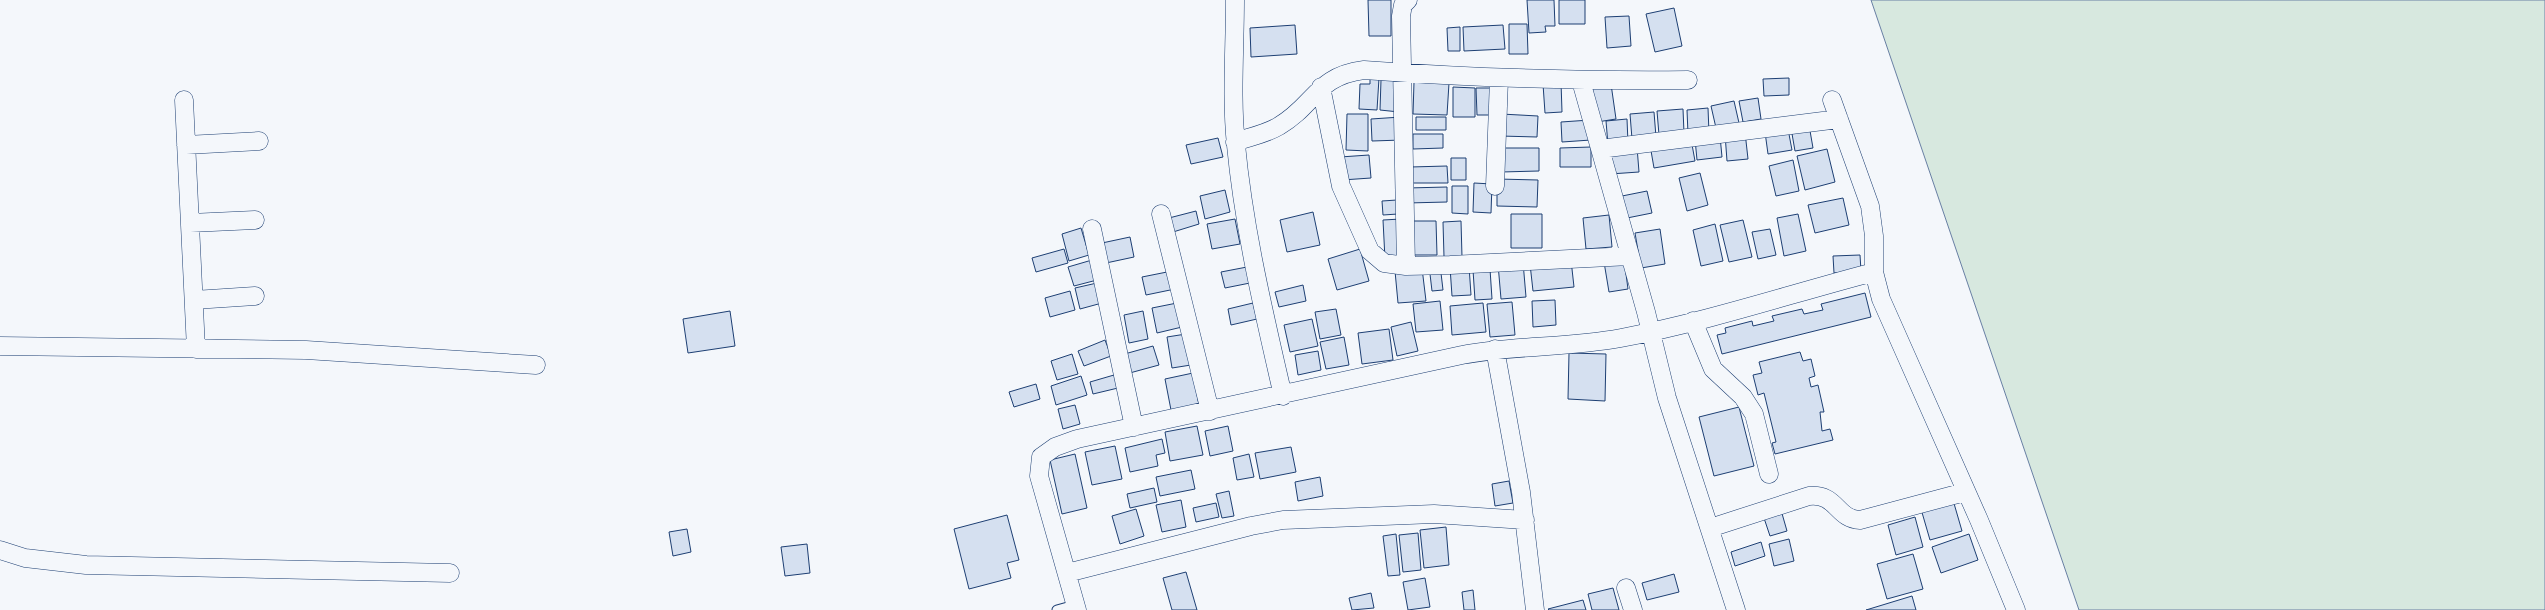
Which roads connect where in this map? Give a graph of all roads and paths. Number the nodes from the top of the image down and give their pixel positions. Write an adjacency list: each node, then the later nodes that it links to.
1 (1235, 0): 12 (street)
2 (1408, 0): 3 (street)
3 (1404, 73): 4 (street); 7 (street); 21 (street)
4 (1499, 79): 6 (street); 15 (street)
5 (1688, 80): 6 (street)
6 (1581, 81): 14 (street)
7 (1320, 87): 12 (street); 21 (street)
8 (184, 100): 13 (street)
9 (1832, 100): 10 (street)
10 (1840, 120): 14 (street); 22 (street)
11 (259, 141): 13 (street)
12 (1236, 142): 31 (street)
13 (186, 145): 18 (street)
14 (1600, 149): 20 (street)
15 (1496, 186)
16 (1161, 214): 32 (street)
17 (254, 220): 18 (street)
18 (190, 223): 24 (street)
19 (1092, 229): 33 (street)
20 (1630, 256): 21 (street); 26 (street)
21 (1406, 266)
22 (1874, 272): 25 (street); 35 (street)
23 (255, 296): 24 (street)
24 (194, 300): 28 (street)
25 (1693, 321): 26 (street); 34 (street)
26 (1651, 332): 29 (street); 37 (street)
27 (0, 346): 28 (street)
28 (196, 349): 30 (street)
29 (1495, 349): 31 (street); 36 (street)
30 (536, 366)
31 (1283, 396): 32 (street)
32 (1210, 412): 33 (street)
33 (1134, 427): 40 (street)
34 (1769, 474)
35 (1966, 492): 37 (street); 47 (street)
36 (1525, 520): 40 (street); 44 (street)
37 (1710, 528): 46 (street)
38 (0, 550): 39 (street)
39 (450, 573)
40 (1067, 573): 42 (street)
41 (1626, 588): 45 (street)
42 (1076, 608): 43 (lane)
43 (1057, 610)
44 (1535, 610)
45 (1633, 610)
46 (1736, 610)
47 (2016, 610)

